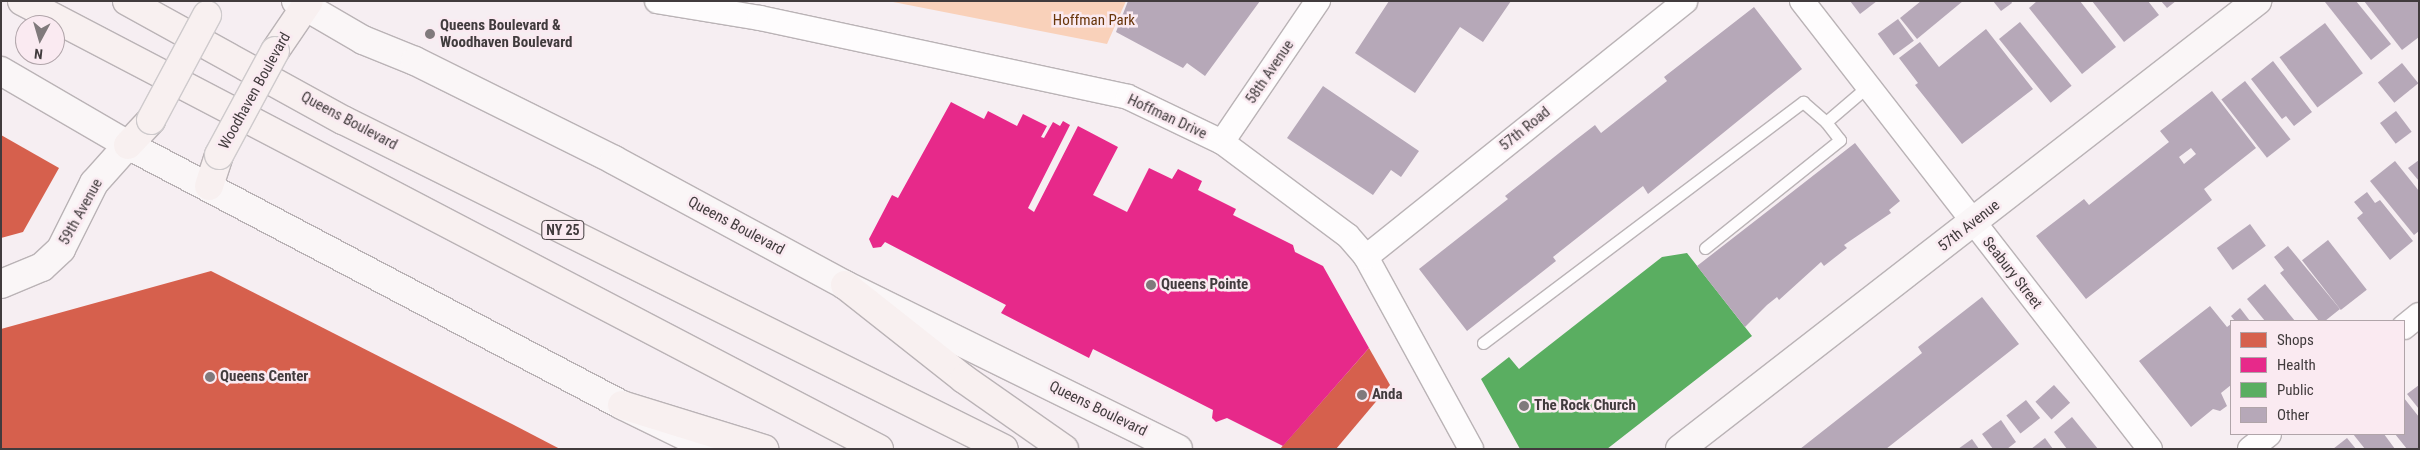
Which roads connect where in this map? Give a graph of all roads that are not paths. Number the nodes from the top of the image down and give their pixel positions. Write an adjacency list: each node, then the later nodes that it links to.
1 (22, 1): 29 (main road)
2 (127, 1): 30 (main road, Queens Boulevard / NY 25)
3 (657, 1): 13 (street, Hoffman Drive)
4 (1318, 1): 13 (street, 58th Avenue)
5 (1684, 1): 18 (street, 57th Road)
6 (1802, 1): 11 (street, Seabury Street)
7 (2258, 1): 16 (street, 57th Avenue)
8 (303, 3): 15 (main road, Woodhaven Boulevard, bridge); 20 (street, Queens Boulevard)
9 (211, 8): 14 (main road, bridge)
10 (1, 71): 14 (street)
11 (1868, 86): 12 (lane); 16 (street, Seabury Street)
12 (1826, 122): 17 (lane); 23 (lane)
13 (1222, 142): 18 (street, Hoffman Drive)
14 (128, 145): 15 (street); 19 (street, 59th Avenue)
15 (209, 186): 24 (street)
16 (1973, 224): 34 (street, 57th Avenue); 35 (street, Seabury Street)
17 (1705, 248)
18 (1366, 257): 33 (street, Hoffman Drive)
19 (1, 284)
20 (845, 285): 31 (main road); 32 (street, Queens Boulevard)
21 (2419, 316): 22 (street)
22 (2405, 326)
23 (1483, 343)
24 (622, 405): 26 (street); 27 (street); 28 (main road)
25 (2268, 435): 36 (street)
26 (666, 449)
27 (712, 449)
28 (764, 449)
29 (879, 449)
30 (1004, 449)
31 (1064, 449)
32 (1178, 449)
33 (1471, 449)
34 (1680, 449)
35 (2150, 449)
36 (2250, 449)

